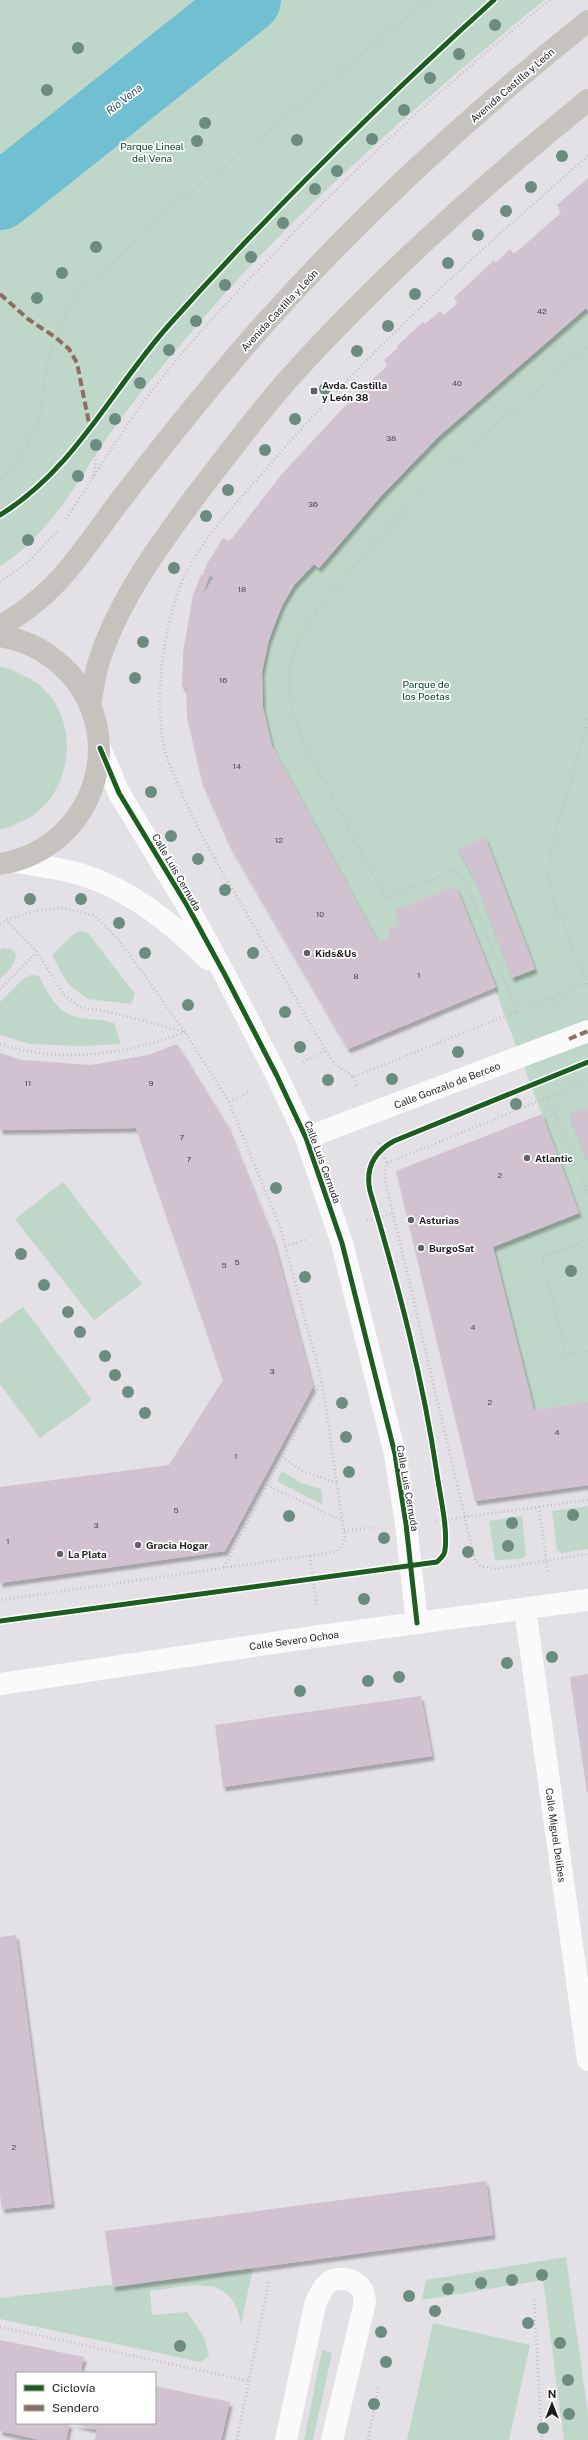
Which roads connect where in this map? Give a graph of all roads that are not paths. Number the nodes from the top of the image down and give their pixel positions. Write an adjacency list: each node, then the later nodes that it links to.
1 (588, 21): 3 (main road, Avenida Castilla y León)
2 (588, 100): 5 (main road)
3 (0, 626)
4 (0, 636): 5 (main road)
5 (90, 706): 6 (main road)
6 (100, 748): 7 (main road); 8 (street, Calle Luis Cernuda)
7 (8, 863): 8 (street, Calle Luis Cernuda)
8 (225, 975): 10 (street, Calle Luis Cernuda)
9 (578, 1035): 10 (street, Calle Gonzalo de Berceo)
10 (306, 1138): 13 (street, Calle Luis Cernuda)
11 (588, 1600): 12 (street, Calle Severo Ochoa)
12 (525, 1609): 13 (street, Calle Severo Ochoa); 15 (street, Calle Miguel Delibes)
13 (417, 1623): 14 (street, Calle Severo Ochoa)
14 (0, 1684)
15 (588, 2060)
16 (286, 2440): 17 (street)
17 (332, 2440)

